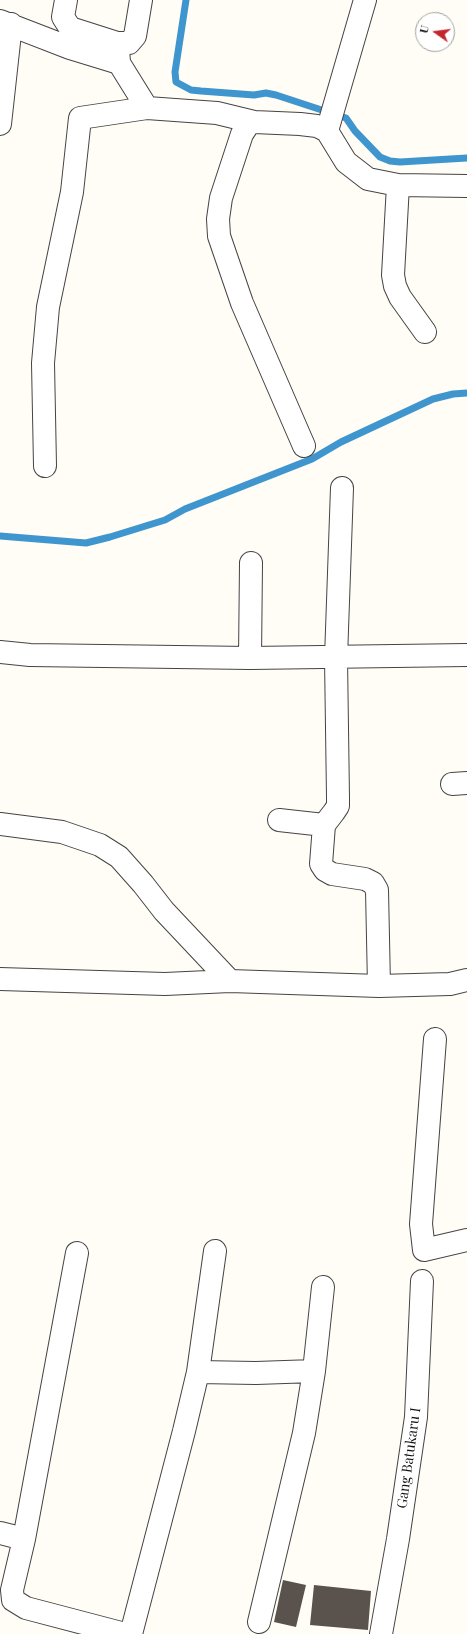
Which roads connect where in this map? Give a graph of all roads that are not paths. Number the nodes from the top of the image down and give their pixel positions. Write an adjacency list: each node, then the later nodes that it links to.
1 (66, 0): 5 (street)
2 (141, 0): 5 (street)
3 (365, 0): 9 (street)
4 (6, 23): 5 (street); 8 (street)
5 (118, 53): 6 (street)
6 (147, 108): 7 (street); 14 (street)
7 (254, 122): 9 (street); 13 (street)
8 (0, 124)
9 (327, 131): 10 (street)
10 (398, 186): 11 (street); 12 (street)
11 (467, 186)
12 (425, 332)
13 (304, 446)
14 (45, 466)
15 (342, 488): 21 (street)
16 (251, 564): 20 (street)
17 (467, 646): 19 (street)
18 (0, 652): 20 (street)
19 (467, 655): 21 (street)
20 (250, 658): 21 (street)
21 (336, 658): 24 (street)
22 (279, 820): 24 (street)
23 (0, 824): 27 (street)
24 (324, 825): 28 (street)
25 (0, 979): 27 (street)
26 (467, 980): 28 (street)
27 (230, 981): 28 (street)
28 (379, 986)
29 (435, 1039): 30 (street)
30 (467, 1240)
31 (215, 1251): 36 (street)
32 (77, 1253): 38 (street)
33 (422, 1281): 42 (street, Gang Batukaru I)
34 (323, 1287): 35 (street)
35 (314, 1371): 36 (street); 39 (street)
36 (198, 1372): 41 (street)
37 (0, 1533): 38 (street)
38 (24, 1539): 40 (street)
39 (259, 1622)
40 (125, 1634)
41 (131, 1634)
42 (381, 1634)

